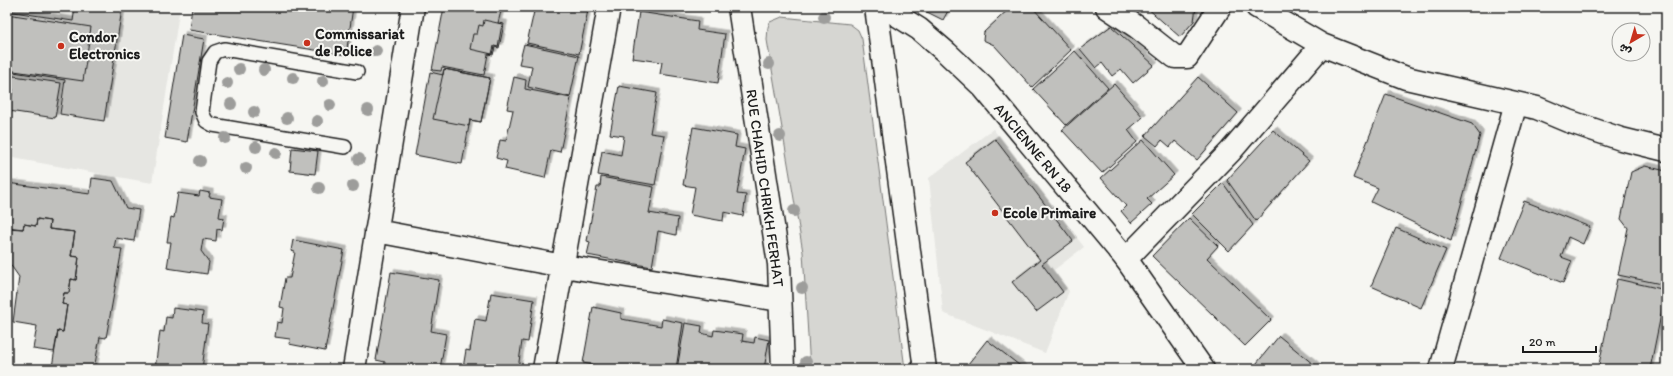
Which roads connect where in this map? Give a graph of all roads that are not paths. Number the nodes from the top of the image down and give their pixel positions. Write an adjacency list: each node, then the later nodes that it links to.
1 (413, 7): 14 (street)
2 (609, 7): 16 (street)
3 (739, 7): 17 (street, RUE CHAHID CHRIKH FERHAT)
4 (876, 7): 21 (street)
5 (884, 7): 15 (street, ANCIENNE RN 18)
6 (1107, 7): 7 (street)
7 (1220, 7)
8 (1257, 7): 9 (street)
9 (1322, 45): 11 (street); 15 (street)
10 (357, 72): 12 (lane)
11 (1516, 103): 13 (street); 23 (street)
12 (345, 147)
13 (1666, 150)
14 (376, 231): 16 (street); 18 (street)
15 (1126, 259): 22 (street, ANCIENNE RN 18)
16 (563, 266): 17 (street); 19 (street)
17 (780, 300): 20 (street, RUE CHAHID CHRIKH FERHAT)
18 (354, 369)
19 (544, 369)
20 (783, 369)
21 (925, 369)
22 (1203, 369)
23 (1442, 369)

